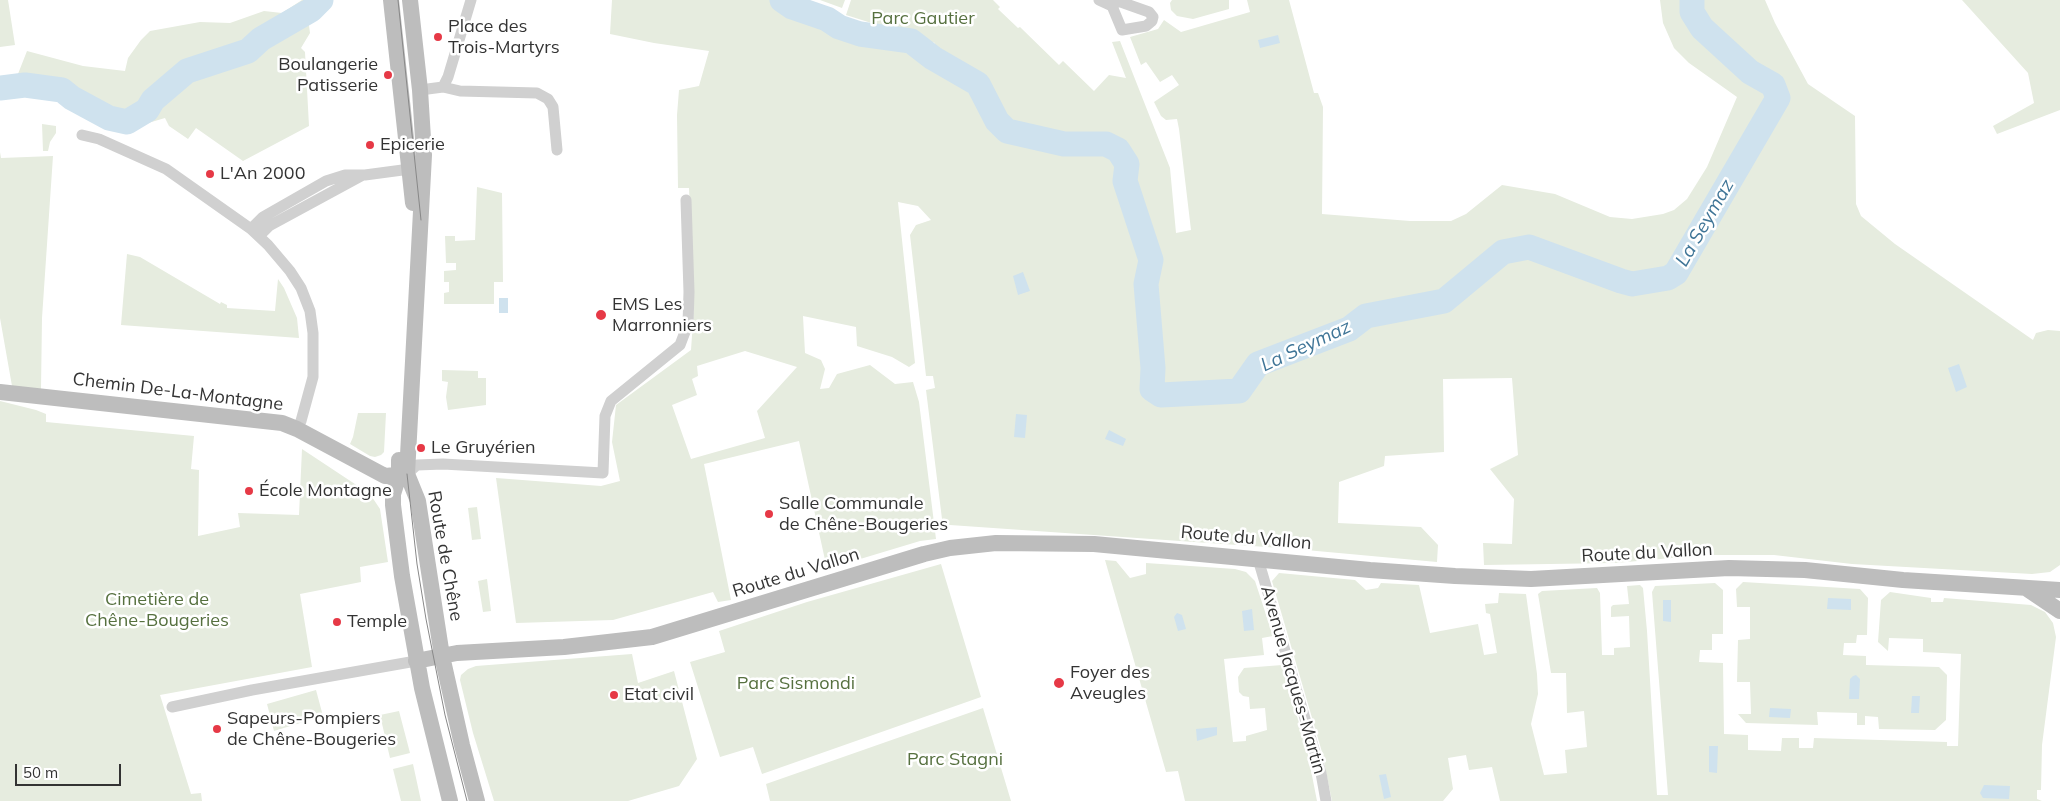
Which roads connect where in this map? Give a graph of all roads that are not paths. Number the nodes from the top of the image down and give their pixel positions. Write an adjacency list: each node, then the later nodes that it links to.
1 (391, 0): 10 (main road)
2 (410, 0): 7 (main road)
3 (471, 0): 6 (street)
4 (1099, 0): 5 (street)
5 (1112, 6)
6 (443, 87): 7 (street); 9 (street)
7 (420, 90): 15 (main road)
8 (82, 135): 12 (street)
9 (557, 150)
10 (410, 169): 12 (street); 15 (main road)
11 (686, 200): 15 (street)
12 (255, 232): 14 (street)
13 (0, 392): 14 (main road, Chemin De-La-Montagne)
14 (297, 429): 15 (main road, Chemin De-La-Montagne)
15 (403, 475): 20 (main road, Route de Chêne); 21 (main road)
16 (1258, 559): 17 (main road, Route du Vallon); 20 (main road, Route du Vallon); 25 (street, Avenue Jacques-Martin)
17 (2024, 587): 18 (main road, Route du Vallon); 19 (main road)
18 (2060, 590)
19 (2060, 612)
20 (442, 656): 21 (main road, Route du Vallon); 24 (main road, Route de Chêne)
21 (416, 661): 22 (street); 23 (main road)
22 (172, 707)
23 (450, 801)
24 (477, 801)
25 (1326, 801)

